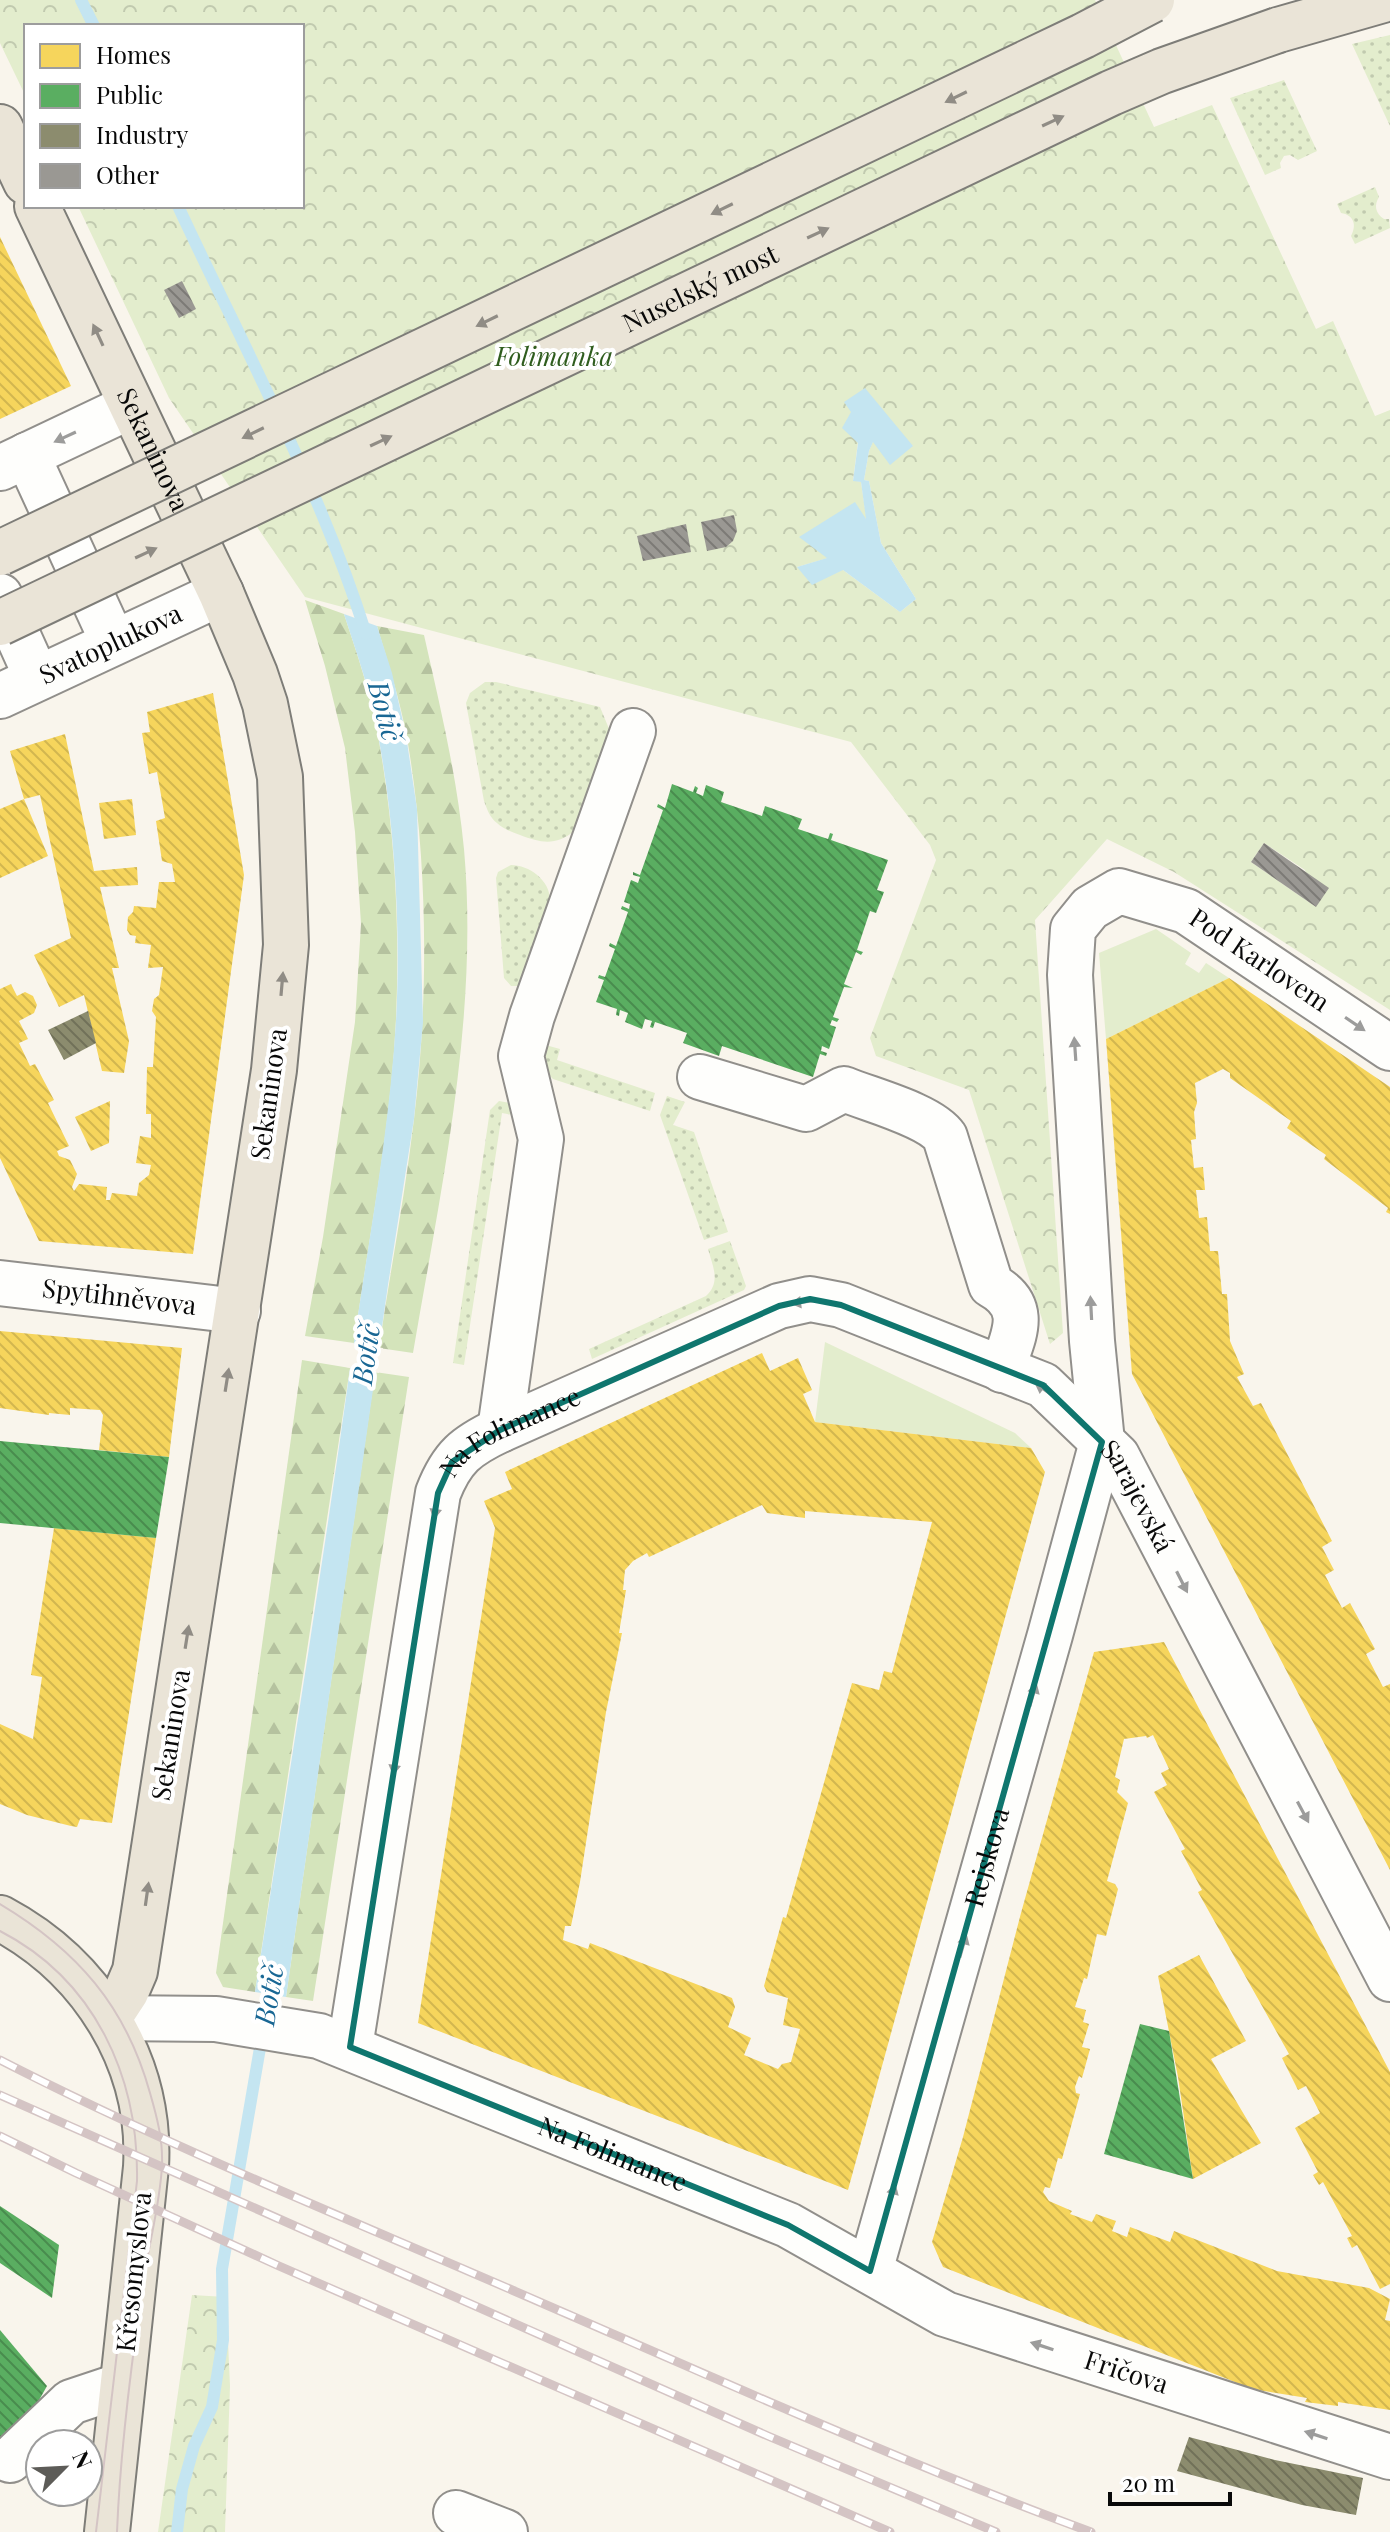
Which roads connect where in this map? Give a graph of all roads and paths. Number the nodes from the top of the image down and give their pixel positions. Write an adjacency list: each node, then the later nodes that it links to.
1 (1152, 0): 8 (main road, one-way to 8, bridge)
2 (1383, 0): 11 (main road, Nuselský most, one-way to 2, bridge)
3 (0, 127): 4 (main road)
4 (24, 178)
5 (38, 208): 6 (main road, Sekaninova, one-way to 5)
6 (131, 406): 7 (street, one-way to 7); 9 (main road, Sekaninova)
7 (13, 461): 12 (street)
8 (0, 553)
9 (221, 593): 12 (street, Svatoplukova); 19 (main road, Sekaninova, one-way to 9)
10 (0, 596): 13 (street)
11 (0, 623)
12 (113, 642): 13 (street, Svatoplukova)
13 (19, 687)
14 (633, 731): 21 (street)
15 (1119, 891): 16 (street, Pod Karlovem, one-way to 16); 22 (street, Sarajevská, one-way to 15)
16 (1390, 1048)
17 (700, 1077): 20 (street)
18 (3, 1277): 19 (street, Spytihněvova)
19 (238, 1311): 25 (main road, Sekaninova, one-way to 19)
20 (1002, 1370): 21 (street, Na Folimance, one-way to 21); 22 (street, Na Folimance, one-way to 20)
21 (500, 1430): 26 (street, Na Folimance, one-way to 26)
22 (1102, 1442): 24 (street, Sarajevská, one-way to 24); 27 (street, Rejskova, one-way to 22)
23 (0, 1918): 25 (main road, Křesomyslova)
24 (1390, 1979)
25 (109, 2018): 26 (street, Na Folimance); 28 (main road, Křesomyslova)
26 (335, 2042): 27 (street, Na Folimance)
27 (870, 2271): 29 (street, Fričova, one-way to 27)
28 (122, 2385): 30 (street); 32 (main road, Křesomyslova)
29 (1390, 2457)
30 (10, 2460)
31 (456, 2513): 33 (street)
32 (107, 2532)
33 (505, 2532)

